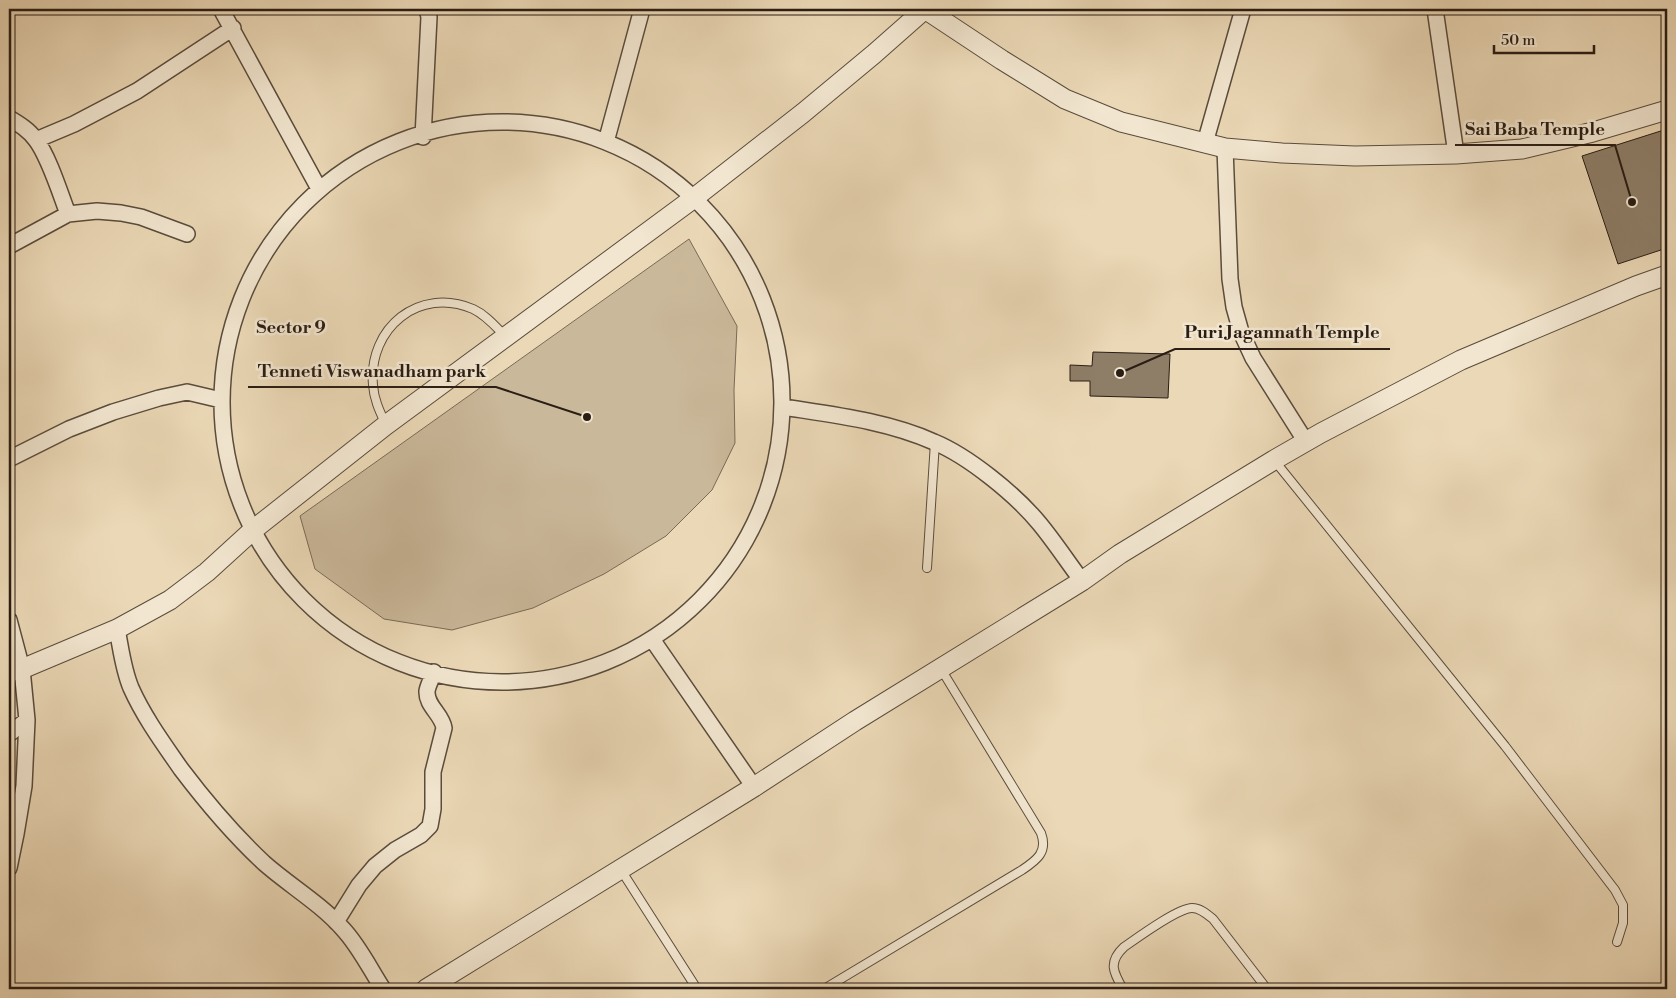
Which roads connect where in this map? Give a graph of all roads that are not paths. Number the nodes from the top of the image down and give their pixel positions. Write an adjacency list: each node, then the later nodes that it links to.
1 (221, 9): 7 (street)
2 (428, 9): 10 (street)
3 (642, 9): 12 (street)
4 (925, 9): 13 (street); 17 (street)
5 (1244, 9): 13 (street)
6 (1435, 9): 15 (street)
7 (233, 28): 11 (street); 16 (street)
8 (1667, 110): 15 (street)
9 (9, 118): 11 (street)
10 (423, 137): 12 (street); 16 (street)
11 (36, 140): 18 (street)
12 (606, 142): 17 (street)
13 (1205, 143): 14 (street)
14 (1226, 148): 15 (street); 27 (street)
15 (1456, 154)
16 (318, 187): 23 (street)
17 (694, 198): 22 (street); 24 (street)
18 (68, 214): 19 (street); 20 (street)
19 (187, 234)
20 (9, 246)
21 (1667, 275): 27 (street)
22 (505, 336): 25 (street); 25 (lane)
23 (221, 400): 28 (street); 30 (street)
24 (783, 407): 26 (street); 35 (street)
25 (386, 425): 30 (street)
26 (935, 442): 31 (lane); 32 (street)
27 (1306, 442): 29 (street)
28 (9, 459)
29 (1274, 460): 32 (street); 45 (lane)
30 (253, 530): 34 (street); 38 (street)
31 (927, 568)
32 (1082, 581): 36 (street)
33 (9, 620): 37 (street)
34 (117, 629): 37 (street); 44 (street)
35 (654, 642): 38 (street); 41 (street)
36 (940, 668): 41 (street); 49 (lane)
37 (16, 670): 39 (street)
38 (434, 672): 44 (street)
39 (27, 720): 40 (street); 42 (street)
40 (9, 734)
41 (754, 787): 43 (street)
42 (9, 868)
43 (620, 868): 47 (street); 48 (lane)
44 (336, 922): 46 (street)
45 (1617, 942)
46 (383, 989)
47 (426, 989)
48 (697, 989)
49 (824, 989)
50 (1123, 989): 51 (lane)
51 (1267, 989)

